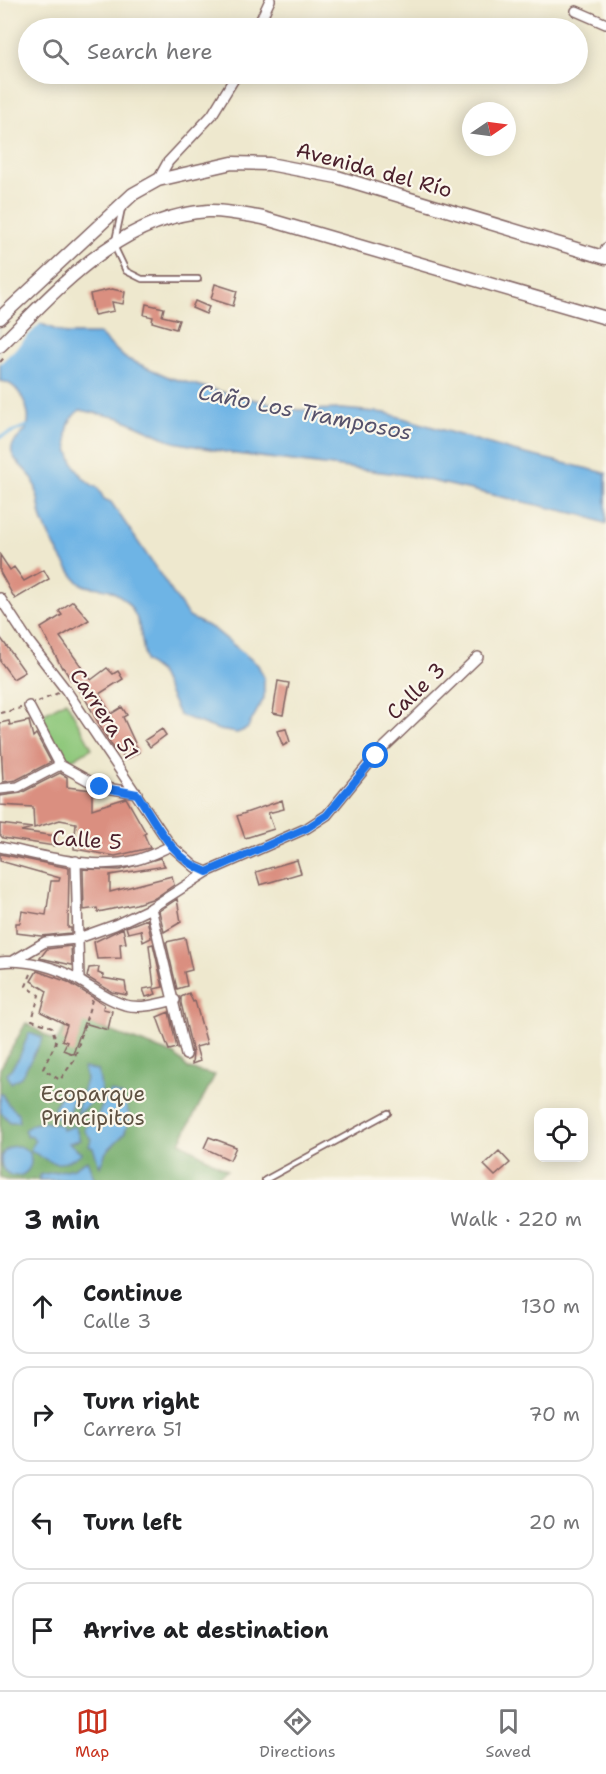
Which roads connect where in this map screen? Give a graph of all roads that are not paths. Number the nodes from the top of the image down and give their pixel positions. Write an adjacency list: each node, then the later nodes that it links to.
1 (270, 0): 3 (street)
2 (576, 11): 4 (street)
3 (262, 18)
4 (606, 24)
5 (231, 84): 6 (street)
6 (158, 180): 7 (main road, Avenida del Río); 9 (main road, Avenida del Río)
7 (123, 203): 8 (lane); 11 (main road, Avenida del Río)
8 (115, 241): 10 (lane); 12 (main road); 13 (main road)
9 (605, 254)
10 (198, 279)
11 (0, 318)
12 (606, 318)
13 (0, 346)
14 (0, 598): 19 (street, Carrera 51)
15 (478, 657): 23 (street, Calle 3)
16 (29, 706): 17 (street)
17 (60, 765): 18 (street); 19 (street)
18 (0, 789)
19 (137, 794): 20 (street, Carrera 51)
20 (171, 846): 22 (street, Calle 5); 23 (street, Carrera 51)
21 (0, 847): 22 (street, Calle 5)
22 (76, 861): 25 (street)
23 (207, 872): 24 (street, Calle 3)
24 (151, 908): 25 (street, Calle 3); 29 (street)
25 (79, 938): 26 (street, Calle 3); 28 (street)
26 (13, 961): 27 (street); 28 (street)
27 (0, 962)
28 (79, 981): 29 (street)
29 (175, 1000): 30 (street)
30 (186, 1054)
31 (388, 1113): 32 (lane)
32 (265, 1180)

